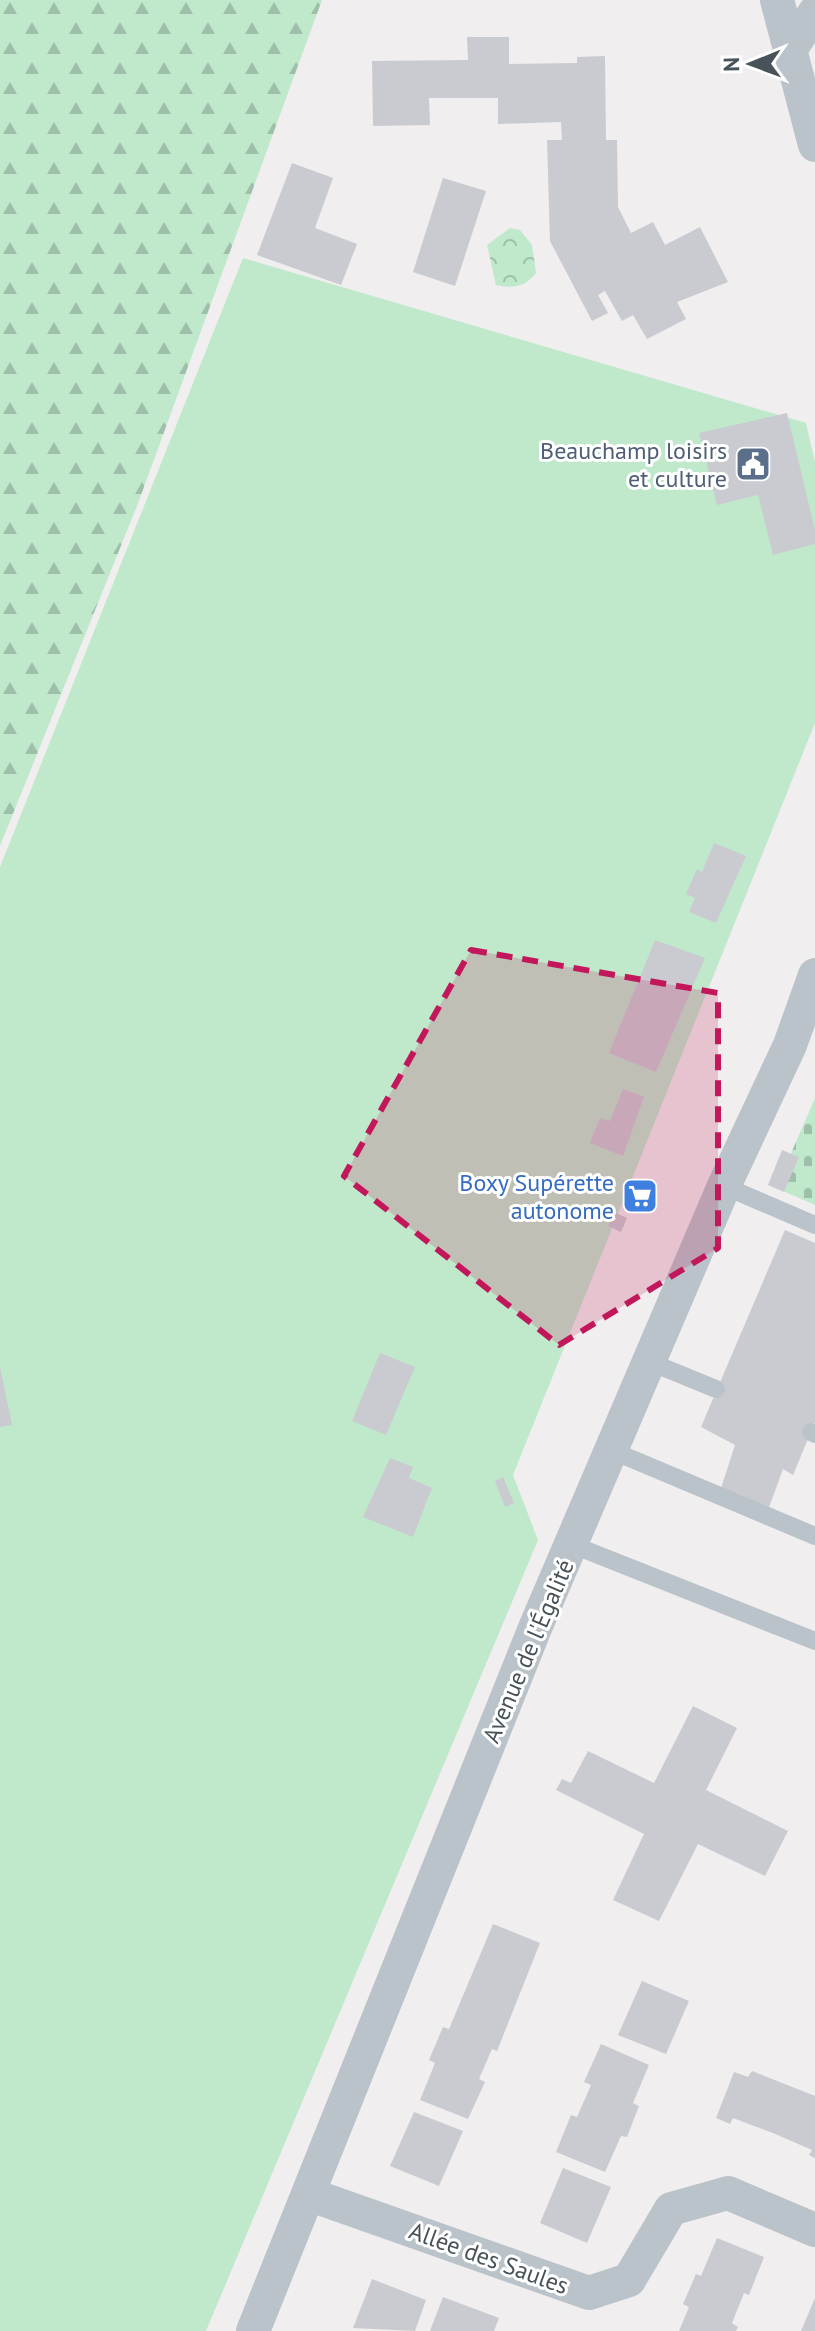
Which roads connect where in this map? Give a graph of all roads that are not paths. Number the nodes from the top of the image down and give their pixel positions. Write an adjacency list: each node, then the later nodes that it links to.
1 (777, 0): 3 (street)
2 (815, 12): 3 (street)
3 (790, 50): 4 (street)
4 (809, 100): 5 (street)
5 (815, 145)
6 (815, 975): 7 (street, Avenue de l'Égalité)
7 (724, 1186): 8 (lane); 9 (street, Avenue de l'Égalité)
8 (815, 1225)
9 (650, 1362): 10 (lane); 11 (street, Avenue de l'Égalité)
10 (716, 1389)
11 (613, 1451): 12 (lane); 13 (street, Avenue de l'Égalité)
12 (815, 1536)
13 (573, 1545): 14 (lane); 15 (street, Avenue de l'Égalité)
14 (815, 1641)
15 (308, 2194): 16 (street, Allée des Saules); 17 (street, Avenue de l'Égalité)
16 (815, 2230)
17 (253, 2331)

